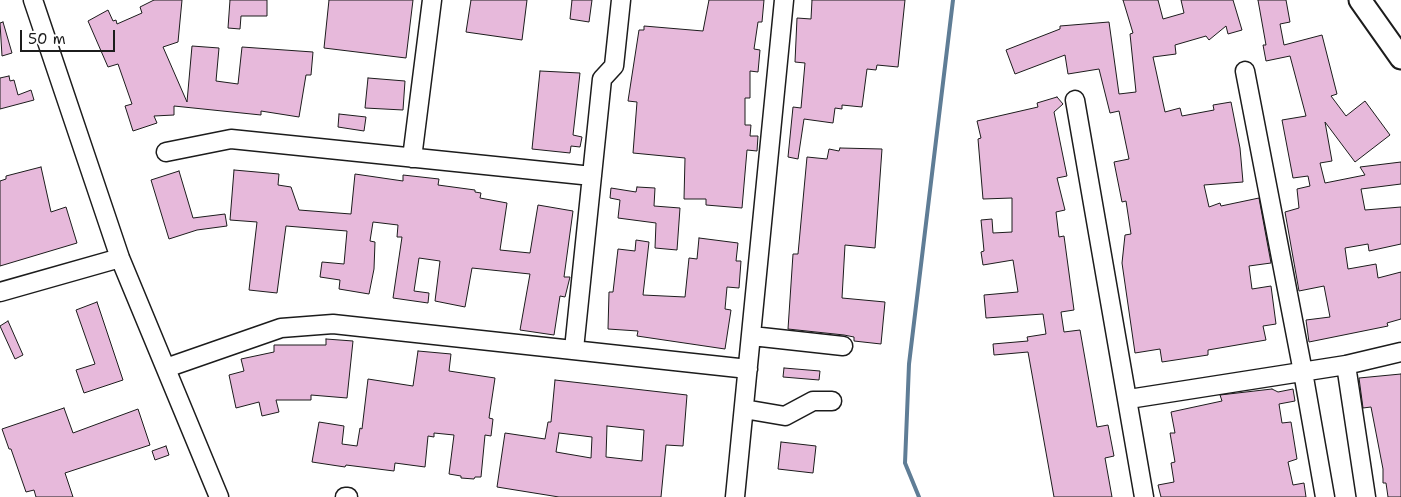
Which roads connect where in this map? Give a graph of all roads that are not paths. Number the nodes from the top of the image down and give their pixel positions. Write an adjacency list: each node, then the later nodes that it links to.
1 (33, 0): 12 (street)
2 (432, 0): 10 (street)
3 (621, 0): 11 (street)
4 (784, 0): 14 (street)
5 (1360, 0): 6 (main road)
6 (1401, 58)
7 (1245, 70): 21 (street)
8 (1076, 100): 22 (street)
9 (166, 152): 10 (street)
10 (412, 158): 11 (street)
11 (592, 176): 16 (street)
12 (120, 258): 13 (street); 19 (street)
13 (0, 292)
14 (752, 336): 15 (street); 20 (street)
15 (843, 346)
16 (574, 349): 19 (street); 20 (street)
17 (1401, 352): 18 (street)
18 (1346, 365): 21 (street); 29 (street)
19 (166, 368): 25 (street)
20 (748, 369): 24 (street)
21 (1303, 372): 22 (street); 28 (street)
22 (1129, 399): 27 (street)
23 (832, 401): 24 (street)
24 (744, 408): 26 (street)
25 (219, 497)
26 (735, 497)
27 (1144, 497)
28 (1324, 497)
29 (1366, 497)

